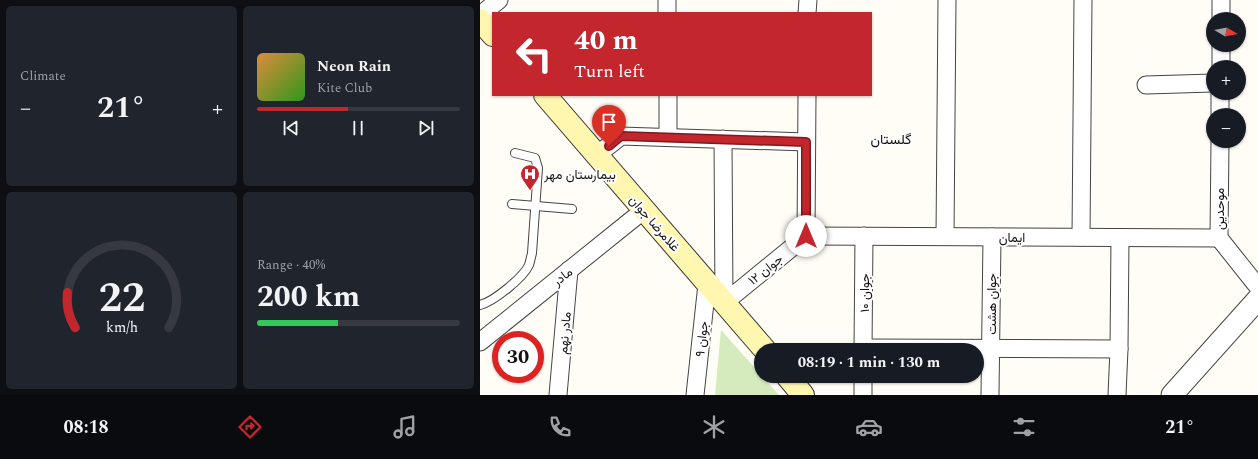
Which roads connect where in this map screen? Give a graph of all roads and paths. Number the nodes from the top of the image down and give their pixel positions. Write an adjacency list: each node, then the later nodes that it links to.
1 (499, 0): 10 (street)
2 (667, 0): 7 (street)
3 (808, 0): 8 (street)
4 (947, 0): 30 (street)
5 (1083, 0): 32 (street)
6 (1221, 0): 9 (street)
7 (667, 12)
8 (807, 12)
9 (1221, 12)
10 (480, 16)
11 (480, 20): 12 (main road)
12 (492, 34)
13 (1206, 83): 14 (street)
14 (1146, 85)
15 (546, 96): 23 (main road, غلامرضا جوان)
16 (668, 96): 18 (street)
17 (807, 96): 20 (street)
18 (668, 136): 19 (street); 23 (street)
19 (723, 139): 20 (street); 39 (street)
20 (806, 142): 28 (street)
21 (1220, 148): 34 (street, موحدین)
22 (515, 153): 25 (lane)
23 (597, 155): 27 (main road, غلامرضا جوان)
24 (512, 204): 25 (lane)
25 (536, 206): 26 (lane); 40 (lane)
26 (572, 209)
27 (644, 210): 35 (street, مادر); 36 (main road, غلامرضا جوان)
28 (806, 236): 29 (street, ایمان); 39 (street, جوان ۱۲)
29 (864, 236): 30 (street, ایمان); 43 (street, جوان ۱۰)
30 (945, 236): 31 (street, ایمان)
31 (992, 237): 32 (street, ایمان); 45 (street, جوان هشت)
32 (1081, 237): 33 (street, ایمان)
33 (1120, 238): 34 (street, ایمان); 46 (street)
34 (1219, 238): 37 (street, موحدین)
35 (569, 270): 41 (street, مادر); 49 (street, مادر نهم)
36 (707, 284): 39 (main road, غلامرضا جوان); 50 (street, جوان ۹)
37 (1258, 287)
38 (1258, 299): 55 (street)
39 (724, 303): 42 (main road, غلامرضا جوان)
40 (480, 305)
41 (480, 342)
42 (759, 343)
43 (863, 343)
44 (984, 349): 45 (street)
45 (991, 349): 46 (street); 53 (street, جوان هشت)
46 (1119, 349): 54 (street)
47 (793, 383): 51 (main road)
48 (863, 383): 52 (street)
49 (558, 395)
50 (695, 395)
51 (804, 395)
52 (863, 395)
53 (990, 395)
54 (1117, 395)
55 (1172, 395)

